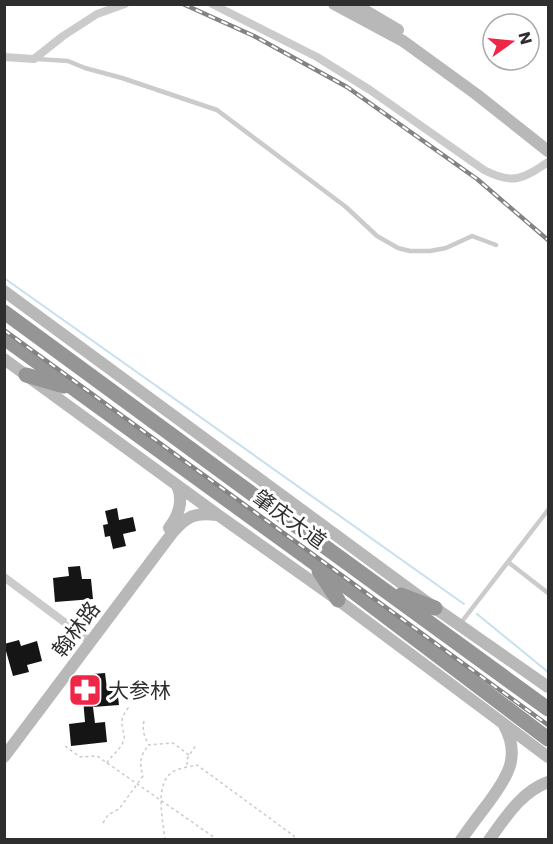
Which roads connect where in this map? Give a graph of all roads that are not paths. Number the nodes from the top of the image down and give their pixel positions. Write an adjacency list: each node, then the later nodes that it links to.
1 (125, 4): 6 (street)
2 (212, 4): 9 (street)
3 (334, 4): 8 (street)
4 (354, 4): 7 (street)
5 (4, 57): 6 (street)
6 (34, 59): 10 (lane)
7 (549, 141)
8 (549, 151)
9 (549, 162)
10 (496, 245)
11 (4, 291): 27 (street)
12 (4, 312): 24 (highway, 肇庆大道)
13 (4, 338): 16 (highway, 肇庆大道)
14 (4, 359): 15 (street)
15 (27, 375): 16 (highway); 17 (street)
16 (75, 389): 21 (highway, 肇庆大道)
17 (177, 485): 19 (street); 20 (street)
18 (549, 510): 22 (lane)
19 (218, 515): 20 (street); 26 (street)
20 (178, 522): 29 (street, 翰林路)
21 (313, 561): 26 (highway); 33 (highway, 肇庆大道)
22 (508, 562): 25 (lane); 28 (lane)
23 (4, 577): 29 (street)
24 (381, 588): 27 (highway); 31 (highway, 肇庆大道)
25 (547, 590)
26 (338, 600): 32 (street)
27 (435, 608): 28 (street)
28 (459, 625): 30 (street)
29 (88, 641): 34 (street, 翰林路); 35 (street, 翰林路)
30 (549, 687)
31 (549, 709)
32 (503, 723): 36 (street); 38 (street)
33 (549, 739)
34 (4, 747)
35 (4, 757)
36 (549, 758)
37 (549, 782): 39 (street)
38 (461, 840)
39 (489, 840)

